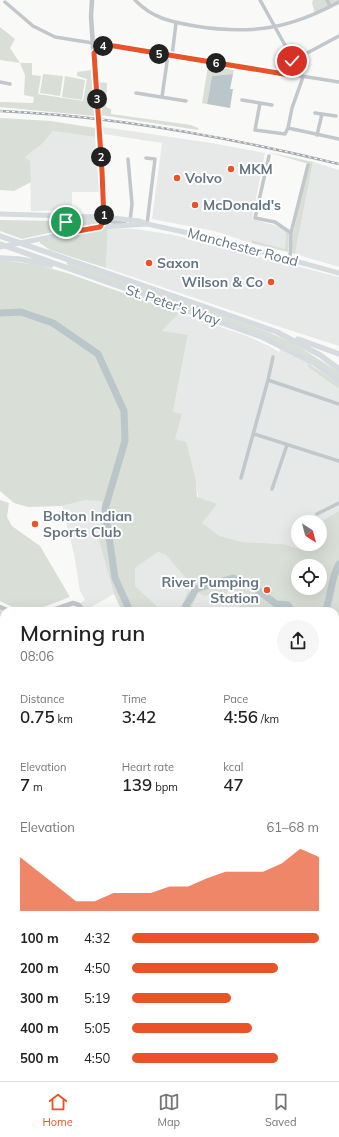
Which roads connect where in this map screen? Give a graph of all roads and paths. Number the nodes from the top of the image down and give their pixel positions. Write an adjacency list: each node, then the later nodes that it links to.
1 (11, 0): 11 (street)
2 (92, 0): 11 (street)
3 (135, 0): 8 (street)
4 (327, 0): 7 (street)
5 (261, 1): 9 (street)
6 (339, 2): 7 (street)
7 (330, 6): 9 (street)
8 (176, 23): 9 (street); 14 (street)
9 (275, 28): 15 (street)
10 (339, 36): 15 (street)
11 (93, 43): 12 (street); 13 (street)
12 (104, 45): 13 (street); 14 (street)
13 (94, 53): 37 (street)
14 (170, 56): 16 (street); 22 (street)
15 (292, 61): 16 (street)
16 (290, 75): 17 (street)
17 (303, 77): 20 (street); 30 (street)
18 (8, 81): 19 (street)
19 (0, 82)
20 (339, 82)
21 (136, 93): 22 (street)
22 (162, 97): 24 (street)
23 (242, 100): 25 (street)
24 (184, 102)
25 (260, 103): 26 (street); 30 (street)
26 (272, 106)
27 (315, 113): 28 (street)
28 (322, 114): 29 (street); 31 (street)
29 (336, 116)
30 (288, 128): 31 (street)
31 (318, 135): 32 (street)
32 (339, 140)
33 (269, 156): 46 (street)
34 (146, 158): 43 (street)
35 (128, 159): 42 (street)
36 (308, 165): 46 (street)
37 (103, 208): 40 (street); 41 (street)
38 (0, 214): 39 (main road, Manchester Road)
39 (24, 216): 40 (main road, Manchester Road); 45 (main road)
40 (92, 217): 41 (main road, Manchester Road)
41 (104, 217): 42 (main road, Manchester Road); 44 (street)
42 (130, 222): 43 (main road, Manchester Road); 44 (main road, Manchester Road)
43 (147, 224): 51 (main road, Manchester Road)
44 (100, 227): 45 (main road, Manchester Road)
45 (67, 233): 49 (main road, Manchester Road)
46 (291, 233): 51 (street)
47 (0, 236): 54 (highway, St. Peter's Way)
48 (0, 244): 53 (highway, St. Peter's Way)
49 (0, 248)
50 (0, 258): 53 (highway)
51 (290, 259): 52 (main road, Manchester Road)
52 (339, 273)
53 (89, 276): 59 (highway, St. Peter's Way)
54 (277, 332): 55 (highway); 57 (highway, St. Peter's Way)
55 (339, 354)
56 (273, 357): 58 (street)
57 (339, 369)
58 (268, 380): 60 (street); 61 (street)
59 (339, 380)
60 (339, 404)
61 (254, 434): 62 (street); 64 (street)
62 (287, 445): 63 (street); 65 (street)
63 (339, 461)
64 (241, 478)
65 (272, 489)
66 (339, 503): 67 (street)
67 (318, 514)
68 (60, 607): 69 (street)
69 (80, 607)

